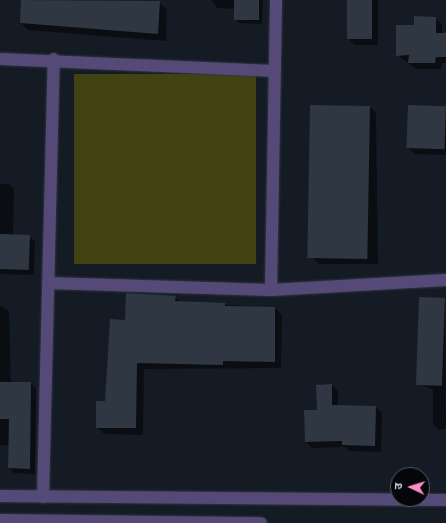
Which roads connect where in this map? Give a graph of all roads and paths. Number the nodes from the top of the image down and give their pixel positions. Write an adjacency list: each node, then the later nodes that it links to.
1 (276, 0): 4 (street)
2 (0, 59): 3 (street)
3 (54, 59): 4 (street); 6 (street)
4 (272, 71): 7 (street)
5 (446, 280): 7 (street)
6 (48, 283): 7 (street); 9 (street)
7 (271, 290)
8 (0, 496): 9 (street)
9 (43, 497): 10 (street)
10 (446, 500)
11 (0, 520): 12 (street)
12 (261, 523)

